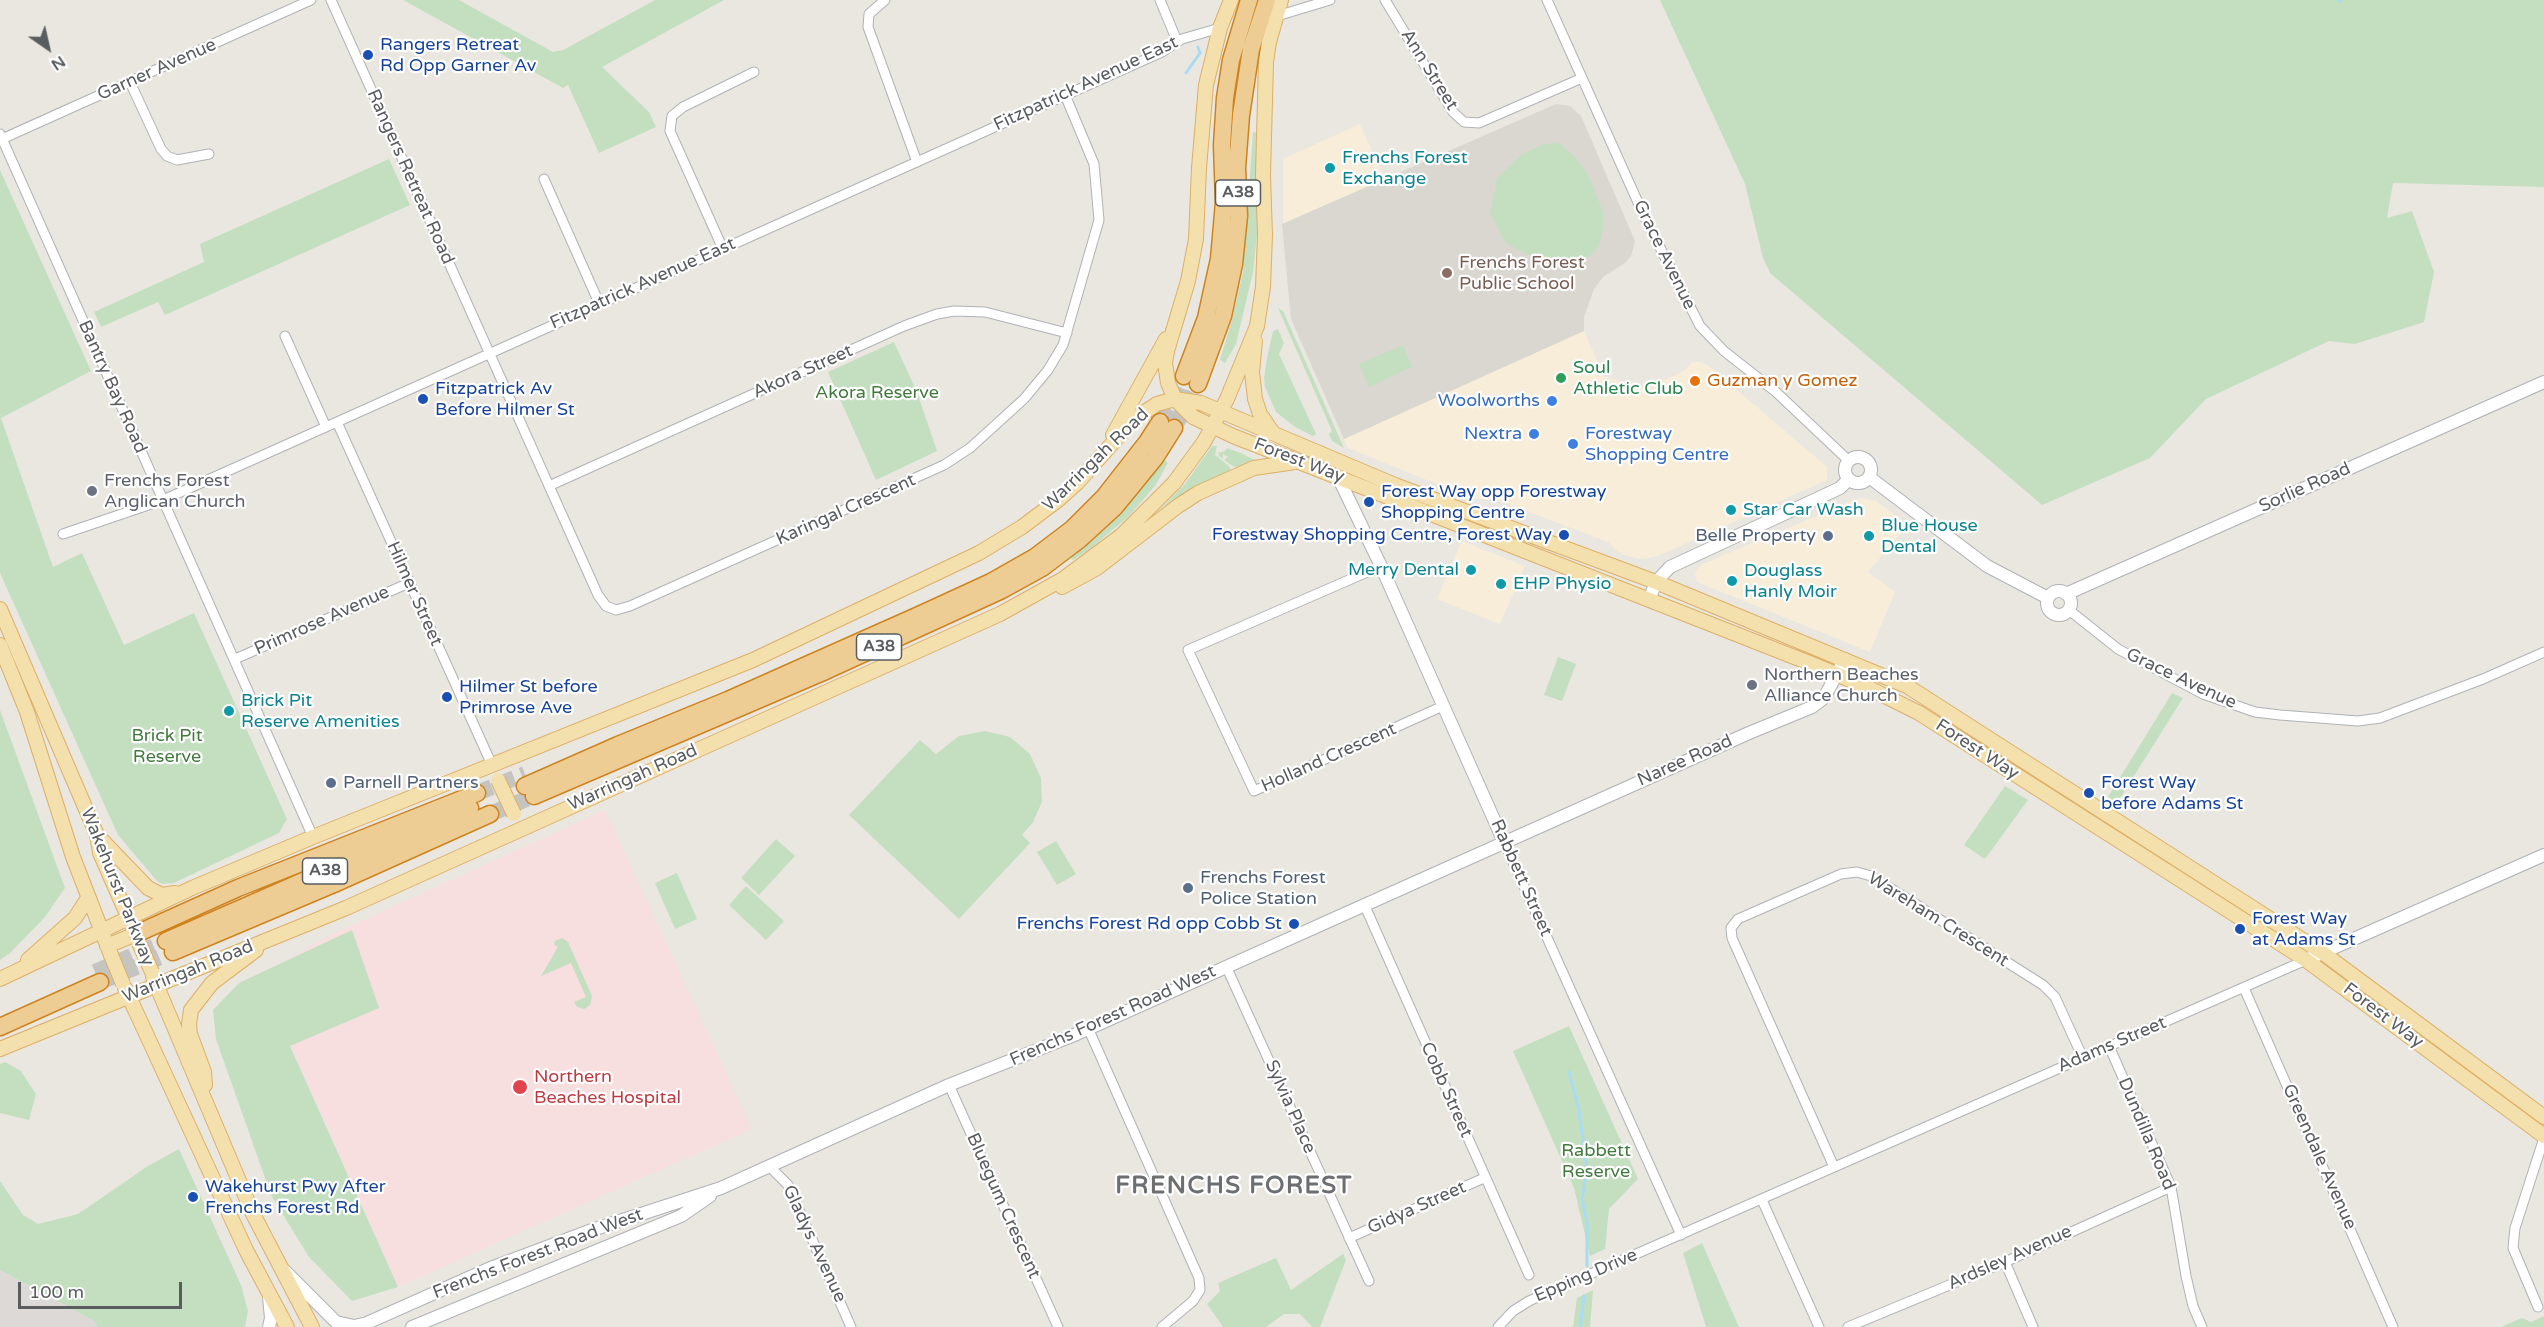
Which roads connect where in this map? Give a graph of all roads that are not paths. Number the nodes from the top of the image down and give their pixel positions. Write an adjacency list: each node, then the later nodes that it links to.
1 (311, 0): 17 (street, Garner Avenue)
2 (331, 0): 29 (street, Rangers Retreat Road)
3 (885, 0): 21 (street)
4 (1160, 0): 14 (street)
5 (1231, 0): 13 (main road, A38)
6 (1249, 0): 30 (highway, A38)
7 (1267, 0): 30 (highway, A38)
8 (1281, 0): 12 (main road, Warringah Road / A38)
9 (1330, 0): 12 (street)
10 (1385, 0): 16 (street, Ann Street)
11 (1547, 0): 16 (street, Grace Avenue)
12 (1277, 16): 26 (main road, Warringah Road / A38)
13 (1220, 28): 14 (street, Fitzpatrick Avenue East); 25 (main road, A38)
14 (1180, 40): 18 (street, Fitzpatrick Avenue East)
15 (754, 72): 23 (street)
16 (1582, 78): 39 (street, Grace Avenue)
17 (130, 82): 19 (street, Garner Avenue); 20 (street)
18 (1065, 95): 21 (street, Fitzpatrick Avenue East); 27 (street, Karingal Crescent)
19 (1, 136): 45 (street, Bantry Bay Road)
20 (209, 154)
21 (917, 162): 23 (street, Fitzpatrick Avenue East)
22 (544, 179): 24 (street)
23 (723, 249): 24 (street, Fitzpatrick Avenue East)
24 (599, 303): 29 (street, Fitzpatrick Avenue East)
25 (1179, 315): 30 (main road); 38 (main road, A38)
26 (1257, 326): 33 (main road, Warringah Road / A38); 37 (main road)
27 (1067, 333): 44 (street, Akora Street); 44 (street, Karingal Crescent)
28 (285, 336): 35 (street)
29 (489, 354): 34 (street, Fitzpatrick Avenue East); 44 (street, Karingal Crescent)
30 (1183, 381): 32 (main road, bridge)
31 (2544, 382): 50 (main road, Sorlie Road)
32 (1175, 399): 33 (main road, Warringah Road, bridge); 36 (main road, bridge); 38 (main road, Warringah Road, bridge)
33 (1221, 411): 36 (main road, Warringah Road / A38); 37 (main road, Forest Way)
34 (337, 422): 35 (street, Fitzpatrick Avenue East); 49 (street, Hilmer Street)
35 (326, 427): 45 (street, Fitzpatrick Avenue East)
36 (1213, 427): 40 (main road, Forest Way); 55 (main road, Warringah Road / A38)
37 (1273, 433): 48 (main road, Forest Way)
38 (1100, 458): 62 (main road, Warringah Road / A38)
39 (1849, 461): 42 (main road); 43 (main road)
40 (1300, 462): 41 (main road, Forest Way); 55 (main road)
41 (1337, 475): 47 (main road, Rabbett Street); 52 (main road, Forest Way)
42 (1869, 477): 43 (main road); 51 (main road)
43 (1849, 479): 48 (main road)
44 (549, 486)
45 (163, 500): 46 (street, Fitzpatrick Avenue East); 58 (street, Bantry Bay Road)
46 (63, 534)
47 (1381, 566): 61 (main road, Rabbett Street); 61 (street, Holland Crescent)
48 (1656, 582): 52 (main road); 59 (main road, Forest Way)
49 (409, 583): 58 (street, Primrose Avenue); 62 (street, Hilmer Street)
50 (2066, 594): 51 (main road); 54 (main road)
51 (2049, 598): 54 (main road)
52 (1649, 600): 60 (main road, Forest Way)
53 (0, 609): 65 (main road, Wakehurst Parkway)
54 (2069, 610): 57 (street, Grace Avenue)
55 (1000, 614): 64 (main road, Warringah Road / A38)
56 (0, 645): 70 (main road, Wakehurst Parkway)
57 (2544, 652)
58 (235, 659): 66 (street, Bantry Bay Road)
59 (1845, 659): 60 (main road, Naree Road); 77 (main road, Forest Way)
60 (1837, 675): 67 (main road, Naree Road); 78 (main road, Forest Way)
61 (1443, 706): 67 (main road, Rabbett Street)
62 (492, 765): 64 (main road, bridge); 66 (main road, Warringah Road / A38)
63 (528, 785): 63 (highway, Warringah Road / A38)
64 (520, 828): 74 (main road, Warringah Road / A38)
65 (97, 835): 69 (main road); 73 (main road, Wakehurst Parkway)
66 (313, 837): 69 (main road, Warringah Road / A38)
67 (1504, 842): 71 (main road, Frenchs Forest Road West); 101 (street, Rabbett Street)
68 (2544, 855): 77 (main road, Adams Street)
69 (192, 888): 73 (main road, Warringah Road / A38)
70 (88, 898): 72 (main road, Wakehurst Parkway); 80 (main road)
71 (1364, 904): 79 (main road, Frenchs Forest Road West); 97 (street, Cobb Street)
72 (101, 932): 73 (main road, Warringah Road / A38); 76 (main road, Wakehurst Parkway); 80 (main road, Warringah Road / A38)
73 (134, 932): 75 (highway, Warringah Road / A38); 76 (main road, Warringah Road); 82 (main road, Wakehurst Parkway, bridge)
74 (264, 942): 82 (main road, Warringah Road / A38); 92 (main road)
75 (169, 946)
76 (109, 951): 84 (main road, Wakehurst Parkway, bridge)
77 (2323, 953): 78 (main road, Adams Street); 93 (main road, Forest Way)
78 (2306, 960): 83 (street, Adams Street); 94 (main road, Forest Way)
79 (1226, 966): 87 (main road, Frenchs Forest Road West); 102 (street, Sylvia Place)
80 (13, 972): 81 (main road, Warringah Road / A38)
81 (0, 979)
82 (154, 979): 84 (main road, Warringah Road / A38); 92 (main road, Wakehurst Parkway)
83 (2244, 988): 88 (street, Adams Street); 122 (street, Greendale Avenue)
84 (126, 991): 89 (main road, Warringah Road / A38); 107 (main road, Wakehurst Parkway)
85 (0, 1016): 86 (highway, Warringah Road)
86 (0, 1027)
87 (1088, 1028): 91 (main road, Frenchs Forest Road West); 116 (street)
88 (2109, 1046): 90 (street, Adams Street); 98 (street, Dundilla Road)
89 (0, 1050)
90 (2083, 1058): 96 (street, Adams Street); 96 (street, Wareham Crescent)
91 (949, 1085): 95 (main road, Frenchs Forest Road West); 115 (street, Bluegum Crescent)
92 (203, 1096): 103 (main road, Wakehurst Parkway)
93 (2544, 1117)
94 (2544, 1137): 108 (street)
95 (769, 1166): 99 (main road, Frenchs Forest Road West); 114 (street, Gladys Avenue)
96 (1834, 1167): 100 (street, Adams Street)
97 (1484, 1178): 102 (street, Gidya Street); 105 (street, Cobb Street)
98 (2171, 1186): 104 (street, Ardsley Avenue); 121 (street, Dundilla Road)
99 (721, 1188): 109 (main road, Frenchs Forest Road West); 113 (main road, Frenchs Forest Road West)
100 (1761, 1200): 101 (street, Adams Street); 118 (street)
101 (1681, 1235): 117 (street, Epping Drive)
102 (1349, 1238): 106 (street, Sylvia Place)
103 (276, 1262): 109 (main road); 112 (main road, Wakehurst Parkway)
104 (2005, 1262): 119 (street, Ardsley Avenue); 120 (street)
105 (1529, 1275)
106 (1369, 1281)
107 (269, 1297): 110 (main road); 111 (main road, Wakehurst Parkway)
108 (2538, 1307)
109 (363, 1325)
110 (269, 1327)
111 (287, 1327)
112 (312, 1327)
113 (412, 1327)
114 (851, 1327)
115 (1058, 1327)
116 (1162, 1327)
117 (1498, 1327)
118 (1819, 1327)
119 (1848, 1327)
120 (2033, 1327)
121 (2202, 1327)
122 (2393, 1327)

